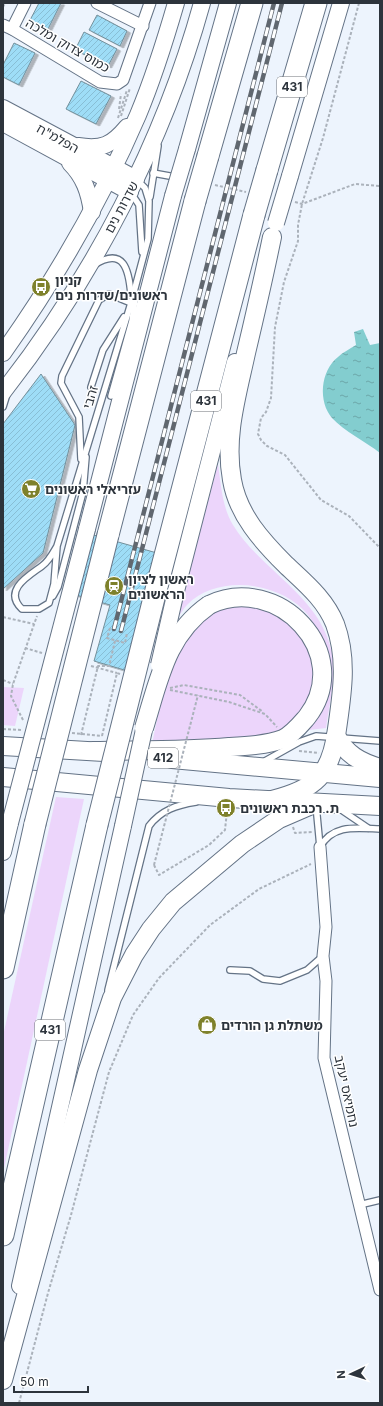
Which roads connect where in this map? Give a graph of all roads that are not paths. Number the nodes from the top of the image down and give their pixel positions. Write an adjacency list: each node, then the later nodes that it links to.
1 (25, 3): 11 (street, כמוס צדוק ומלכה)
2 (97, 3): 10 (street)
3 (150, 3): 10 (street, כמוס צדוק ומלכה)
4 (176, 3): 13 (main road, שדרות נים)
5 (202, 3): 14 (main road, שדרות נים)
6 (228, 3): 58 (main road, bridge)
7 (252, 3): 60 (highway, bridge)
8 (316, 3): 37 (highway, 431, bridge)
9 (341, 3): 23 (main road, bridge)
10 (143, 26): 11 (street, כמוס צדוק ומלכה)
11 (7, 27)
12 (3, 108): 16 (main road, הפלמ"ח)
13 (138, 114): 16 (main road); 18 (main road, שדרות נים)
14 (162, 120): 17 (lane); 20 (main road, שדרות נים)
15 (3, 122): 16 (main road, הפלמ"ח)
16 (67, 150): 18 (main road, הפלמ"ח); 22 (main road)
17 (153, 173): 19 (lane); 21 (lane)
18 (110, 174): 20 (main road, הפלמ"ח); 22 (main road, שדרות נים)
19 (175, 177)
20 (133, 186): 21 (lane, זהבי); 24 (lane, זהבי); 25 (main road, שדרות נים)
21 (149, 201): 24 (lane, זהבי)
22 (92, 212): 29 (main road, שדרות נים)
23 (274, 230): 37 (main road); 40 (main road)
24 (143, 254): 26 (lane, זהבי)
25 (84, 272): 27 (lane); 30 (main road, שדרות נים)
26 (135, 288): 27 (lane, זהבי); 32 (lane)
27 (131, 302): 28 (lane, זהבי); 35 (lane)
28 (128, 310): 31 (lane); 34 (lane, זהבי)
29 (3, 353)
30 (8, 386): 33 (lane)
31 (91, 387)
32 (111, 396)
33 (3, 407)
34 (87, 444): 35 (lane, זהבי); 38 (lane)
35 (81, 464): 36 (lane, זהבי)
36 (57, 546): 38 (lane); 38 (lane)
37 (166, 589): 39 (main road, bridge); 65 (highway, 431, bridge)
38 (49, 603)
39 (144, 728): 43 (main road, bridge); 67 (main road, bridge)
40 (336, 736): 41 (lane); 44 (lane); 45 (main road); 46 (main road)
41 (380, 739)
42 (3, 746): 43 (main road, 412)
43 (86, 750): 44 (main road, 412)
44 (243, 767): 46 (main road, 412)
45 (380, 768)
46 (323, 773): 48 (main road, 412); 52 (main road)
47 (3, 777): 49 (main road)
48 (380, 778)
49 (30, 779): 50 (main road); 51 (main road)
50 (3, 780)
51 (229, 798): 52 (main road); 62 (lane)
52 (272, 800): 53 (main road)
53 (324, 803): 54 (main road); 55 (lane); 57 (lane); 62 (main road)
54 (380, 806)
55 (370, 829): 56 (lane); 57 (lane)
56 (380, 829)
57 (320, 847): 59 (street, נחמיאס יעקב)
58 (3, 852)
59 (323, 956): 61 (lane); 64 (street, נחמיאס יעקב)
60 (3, 968)
61 (230, 970)
62 (88, 1070): 68 (main road)
63 (380, 1200): 64 (lane)
64 (359, 1204): 66 (street, נחמיאס יעקב)
65 (3, 1235)
66 (380, 1290)
67 (3, 1366)
68 (3, 1380)

